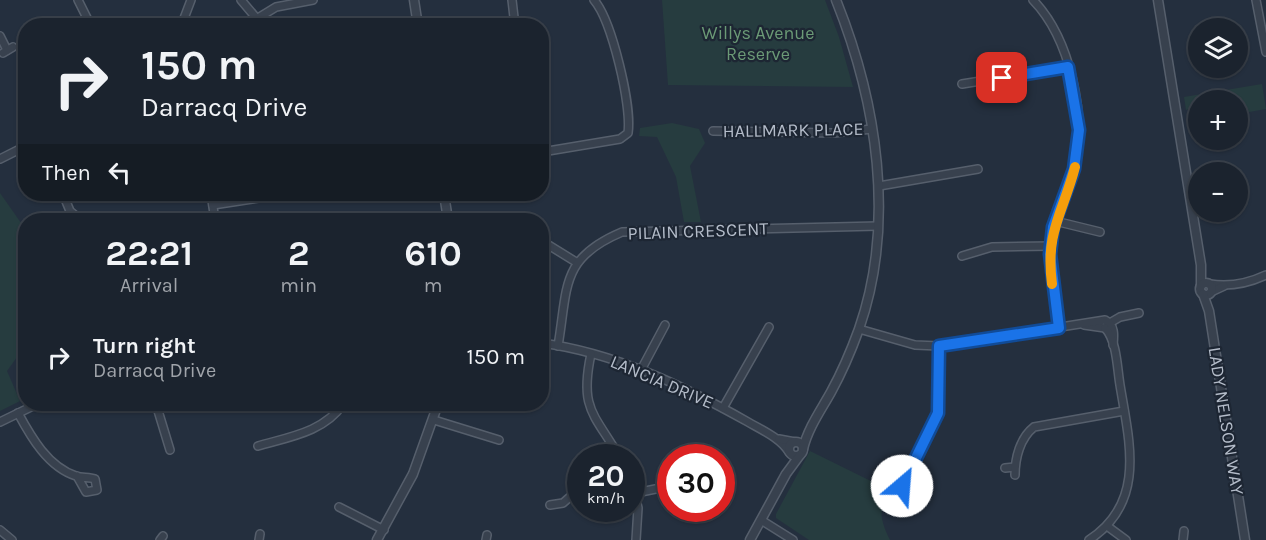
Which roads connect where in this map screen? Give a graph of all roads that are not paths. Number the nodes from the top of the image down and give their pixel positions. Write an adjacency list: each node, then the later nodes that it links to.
1 (78, 0): 12 (street)
2 (191, 0): 13 (street)
3 (241, 0): 14 (street)
4 (313, 0): 14 (street)
5 (414, 0): 15 (street)
6 (512, 0): 16 (street)
7 (594, 0): 25 (street)
8 (836, 0): 22 (street)
9 (1033, 0): 20 (street)
10 (1158, 0): 41 (street, LADY NELSON WAY)
11 (1256, 0): 19 (street)
12 (87, 18)
13 (184, 18)
14 (258, 18)
15 (417, 18)
16 (515, 18)
17 (0, 36): 18 (street)
18 (8, 50)
19 (1266, 52)
20 (1068, 67): 21 (street); 33 (street)
21 (962, 84)
22 (872, 129): 23 (street, HALLMARK PLACE); 28 (street)
23 (713, 131)
24 (18, 150): 26 (street)
25 (549, 151)
26 (0, 159)
27 (978, 169): 28 (street)
28 (879, 186): 34 (street)
29 (212, 201): 31 (street)
30 (239, 201): 31 (street)
31 (213, 205): 32 (street)
32 (215, 213)
33 (1055, 221): 35 (street); 37 (street)
34 (878, 226): 39 (street, PILAIN CRESCENT); 47 (street)
35 (1100, 232)
36 (549, 245): 39 (street)
37 (1051, 246): 38 (street); 46 (street)
38 (962, 256)
39 (576, 262): 49 (street)
40 (1266, 275): 41 (street)
41 (1207, 289): 84 (street, LADY NELSON WAY)
42 (1139, 314): 44 (street)
43 (665, 325): 52 (street)
44 (1107, 325): 46 (street); 58 (street)
45 (769, 327): 53 (street)
46 (1059, 328): 50 (street)
47 (859, 329): 50 (street); 66 (street)
48 (549, 344): 49 (street, LANCIA DRIVE)
49 (558, 346): 51 (street, LANCIA DRIVE)
50 (939, 346): 74 (street)
51 (591, 354): 52 (street, LANCIA DRIVE); 64 (street)
52 (642, 370): 53 (street, LANCIA DRIVE)
53 (723, 408): 62 (street, LANCIA DRIVE)
54 (24, 411): 59 (street)
55 (158, 411): 67 (street)
56 (337, 411): 65 (street)
57 (436, 411): 60 (street)
58 (1124, 411): 69 (street); 80 (street)
59 (18, 414): 61 (street); 72 (street)
60 (434, 420): 63 (street); 82 (street)
61 (0, 422)
62 (776, 439): 66 (street, LANCIA DRIVE); 68 (street, LANCIA DRIVE)
63 (499, 440)
64 (611, 444)
65 (258, 446)
66 (798, 447): 68 (street); 71 (street)
67 (170, 450)
68 (789, 452): 71 (street)
69 (1015, 466): 70 (street); 73 (street)
70 (1005, 468)
71 (786, 474): 78 (street)
72 (76, 476)
73 (1015, 476)
74 (903, 488)
75 (567, 503): 76 (street)
76 (550, 505)
77 (339, 507): 82 (street)
78 (761, 520): 88 (street); 89 (street)
79 (639, 522): 87 (street)
80 (1107, 526): 90 (street); 91 (street)
81 (0, 530): 85 (street)
82 (384, 530): 86 (street)
83 (1184, 531): 92 (street)
84 (1245, 537)
85 (12, 540)
86 (377, 540)
87 (636, 540)
88 (750, 540)
89 (793, 540)
90 (1089, 540)
91 (1126, 540)
92 (1183, 540)

